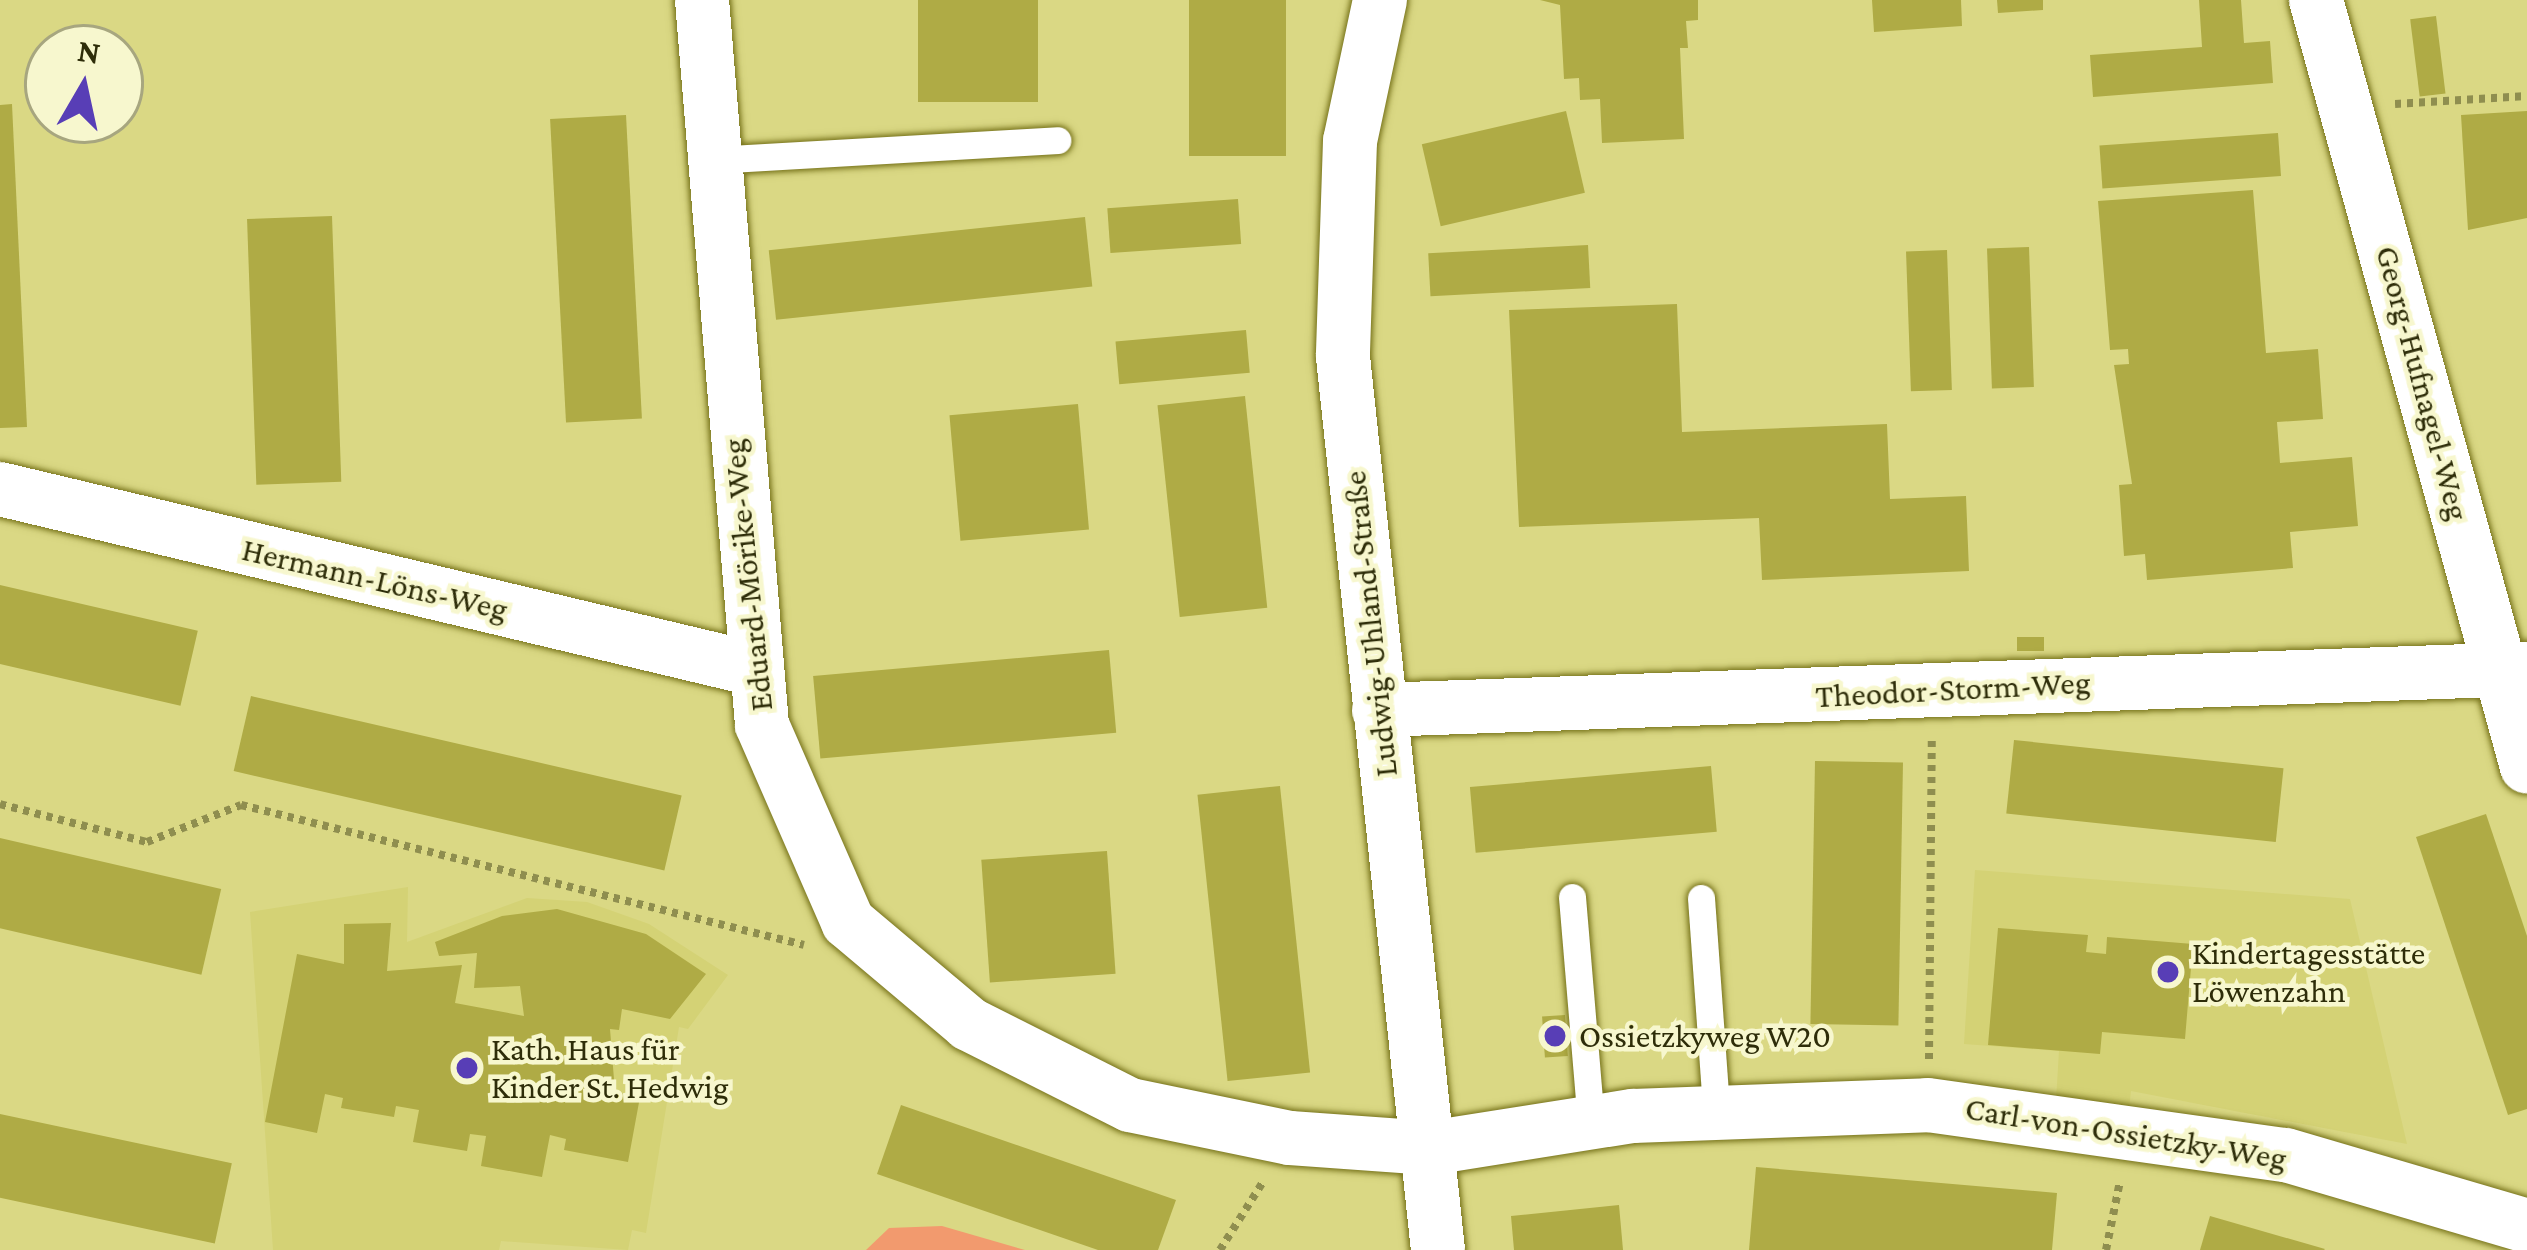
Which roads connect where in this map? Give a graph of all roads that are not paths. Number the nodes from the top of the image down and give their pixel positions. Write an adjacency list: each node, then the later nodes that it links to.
1 (702, 0): 5 (street, Eduard-Mörike-Weg)
2 (1380, 0): 9 (street, Ludwig-Uhland-Straße)
3 (2317, 0): 7 (street, Georg-Hufnagel-Weg)
4 (1057, 140): 5 (lane)
5 (713, 160): 8 (street, Eduard-Mörike-Weg)
6 (0, 489): 8 (street, Hermann-Löns-Weg)
7 (2514, 666): 9 (street, Theodor-Storm-Weg); 10 (street, Georg-Hufnagel-Weg)
8 (750, 668): 15 (street, Eduard-Mörike-Weg)
9 (1379, 710): 15 (street, Ludwig-Uhland-Straße)
10 (2527, 767)
11 (1573, 897): 14 (lane)
12 (1700, 898): 13 (lane)
13 (1716, 1109): 14 (street, Carl-von-Ossietzky-Weg); 16 (street, Carl-von-Ossietzky-Weg)
14 (1591, 1121): 15 (street, Carl-von-Ossietzky-Weg)
15 (1430, 1148): 17 (street, Ludwig-Uhland-Straße)
16 (2527, 1226)
17 (1438, 1250)

